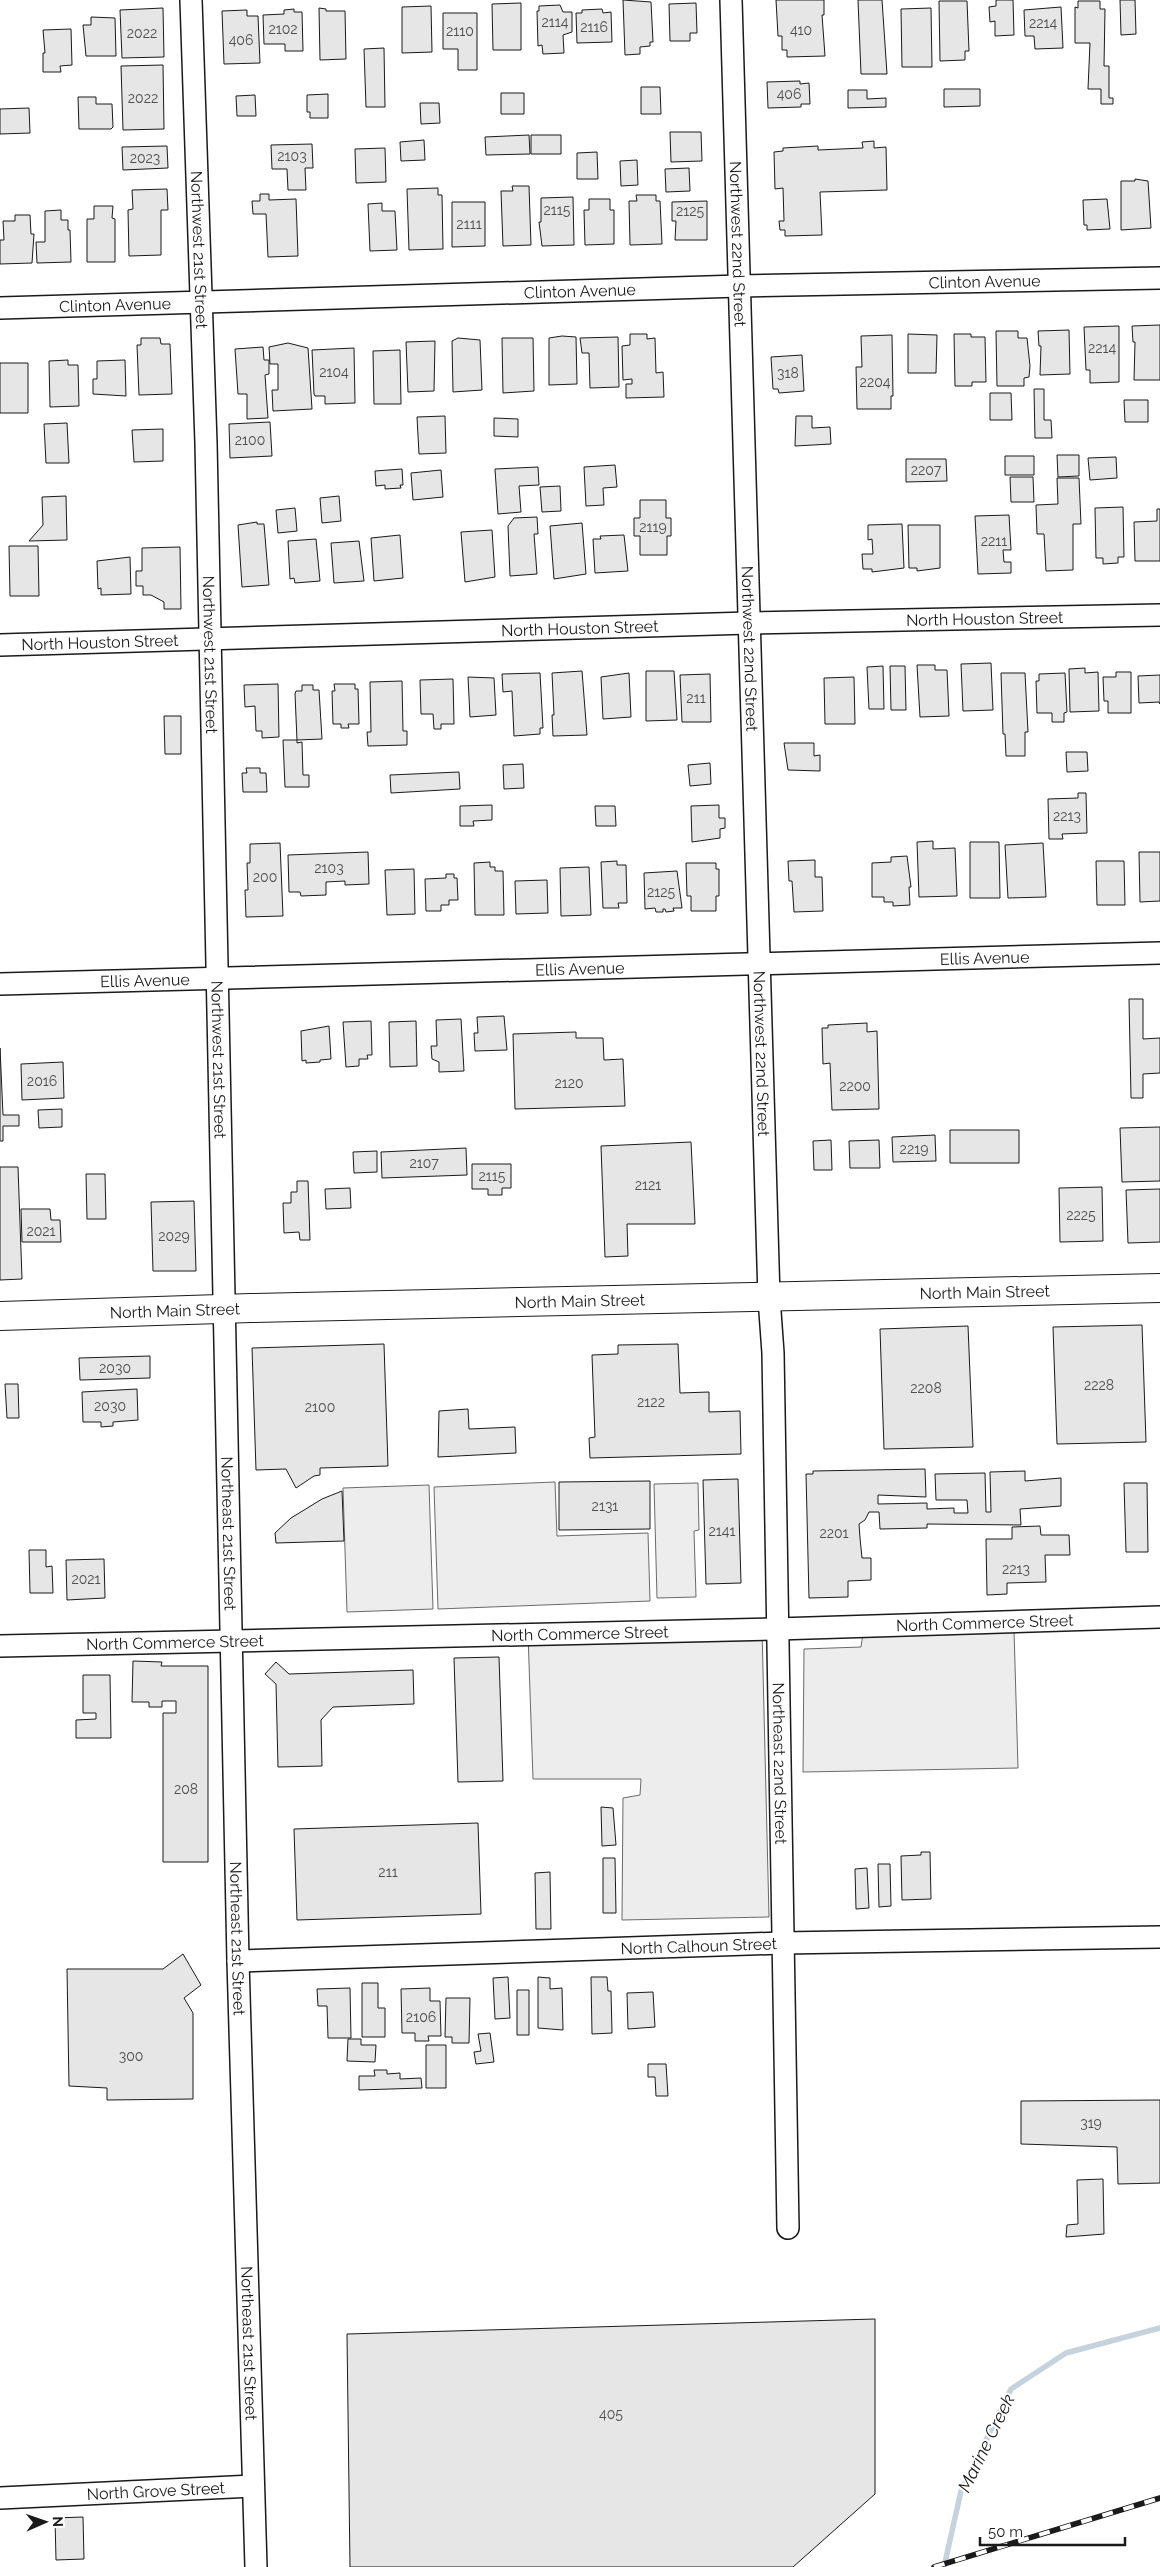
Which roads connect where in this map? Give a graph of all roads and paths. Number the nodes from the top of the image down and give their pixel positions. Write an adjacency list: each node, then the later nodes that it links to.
1 (192, 0): 5 (street, Northwest 21st Street)
2 (732, 0): 4 (street, Northwest 22nd Street)
3 (1160, 278): 4 (street, Clinton Avenue)
4 (740, 286): 5 (street, Clinton Avenue); 8 (street, Northwest 22nd Street)
5 (200, 303): 6 (street, Clinton Avenue); 9 (street, Northwest 21st Street)
6 (0, 308)
7 (1160, 615): 8 (street, North Houston Street)
8 (749, 623): 9 (street, North Houston Street); 12 (street, Northwest 22nd Street)
9 (210, 640): 10 (street, North Houston Street); 13 (street, Northwest 21st Street)
10 (0, 645)
11 (1160, 953): 12 (street, Ellis Avenue)
12 (759, 963): 13 (street, Ellis Avenue); 16 (street, Northwest 22nd Street)
13 (217, 977): 14 (street, Ellis Avenue); 17 (street, Northwest 21st Street)
14 (0, 984)
15 (1160, 1288): 16 (main road, North Main Street)
16 (769, 1298): 17 (main road, North Main Street); 20 (street, Northeast 22nd Street)
17 (223, 1309): 18 (main road, North Main Street); 21 (street, Northeast 21st Street)
18 (0, 1316)
19 (1160, 1617): 20 (street, North Commerce Street)
20 (777, 1629): 21 (street, North Commerce Street); 24 (street, Northeast 22nd Street)
21 (231, 1640): 22 (street, North Commerce Street); 25 (street, Northeast 21st Street)
22 (0, 1646)
23 (1160, 1937): 24 (street, North Calhoun Street)
24 (782, 1943): 25 (street, North Calhoun Street); 26 (street, Northeast 22nd Street)
25 (238, 1961): 27 (street, Northeast 21st Street)
26 (788, 2228)
27 (253, 2486): 28 (street, North Grove Street); 29 (street, Northeast 21st Street)
28 (0, 2498)
29 (256, 2567)

